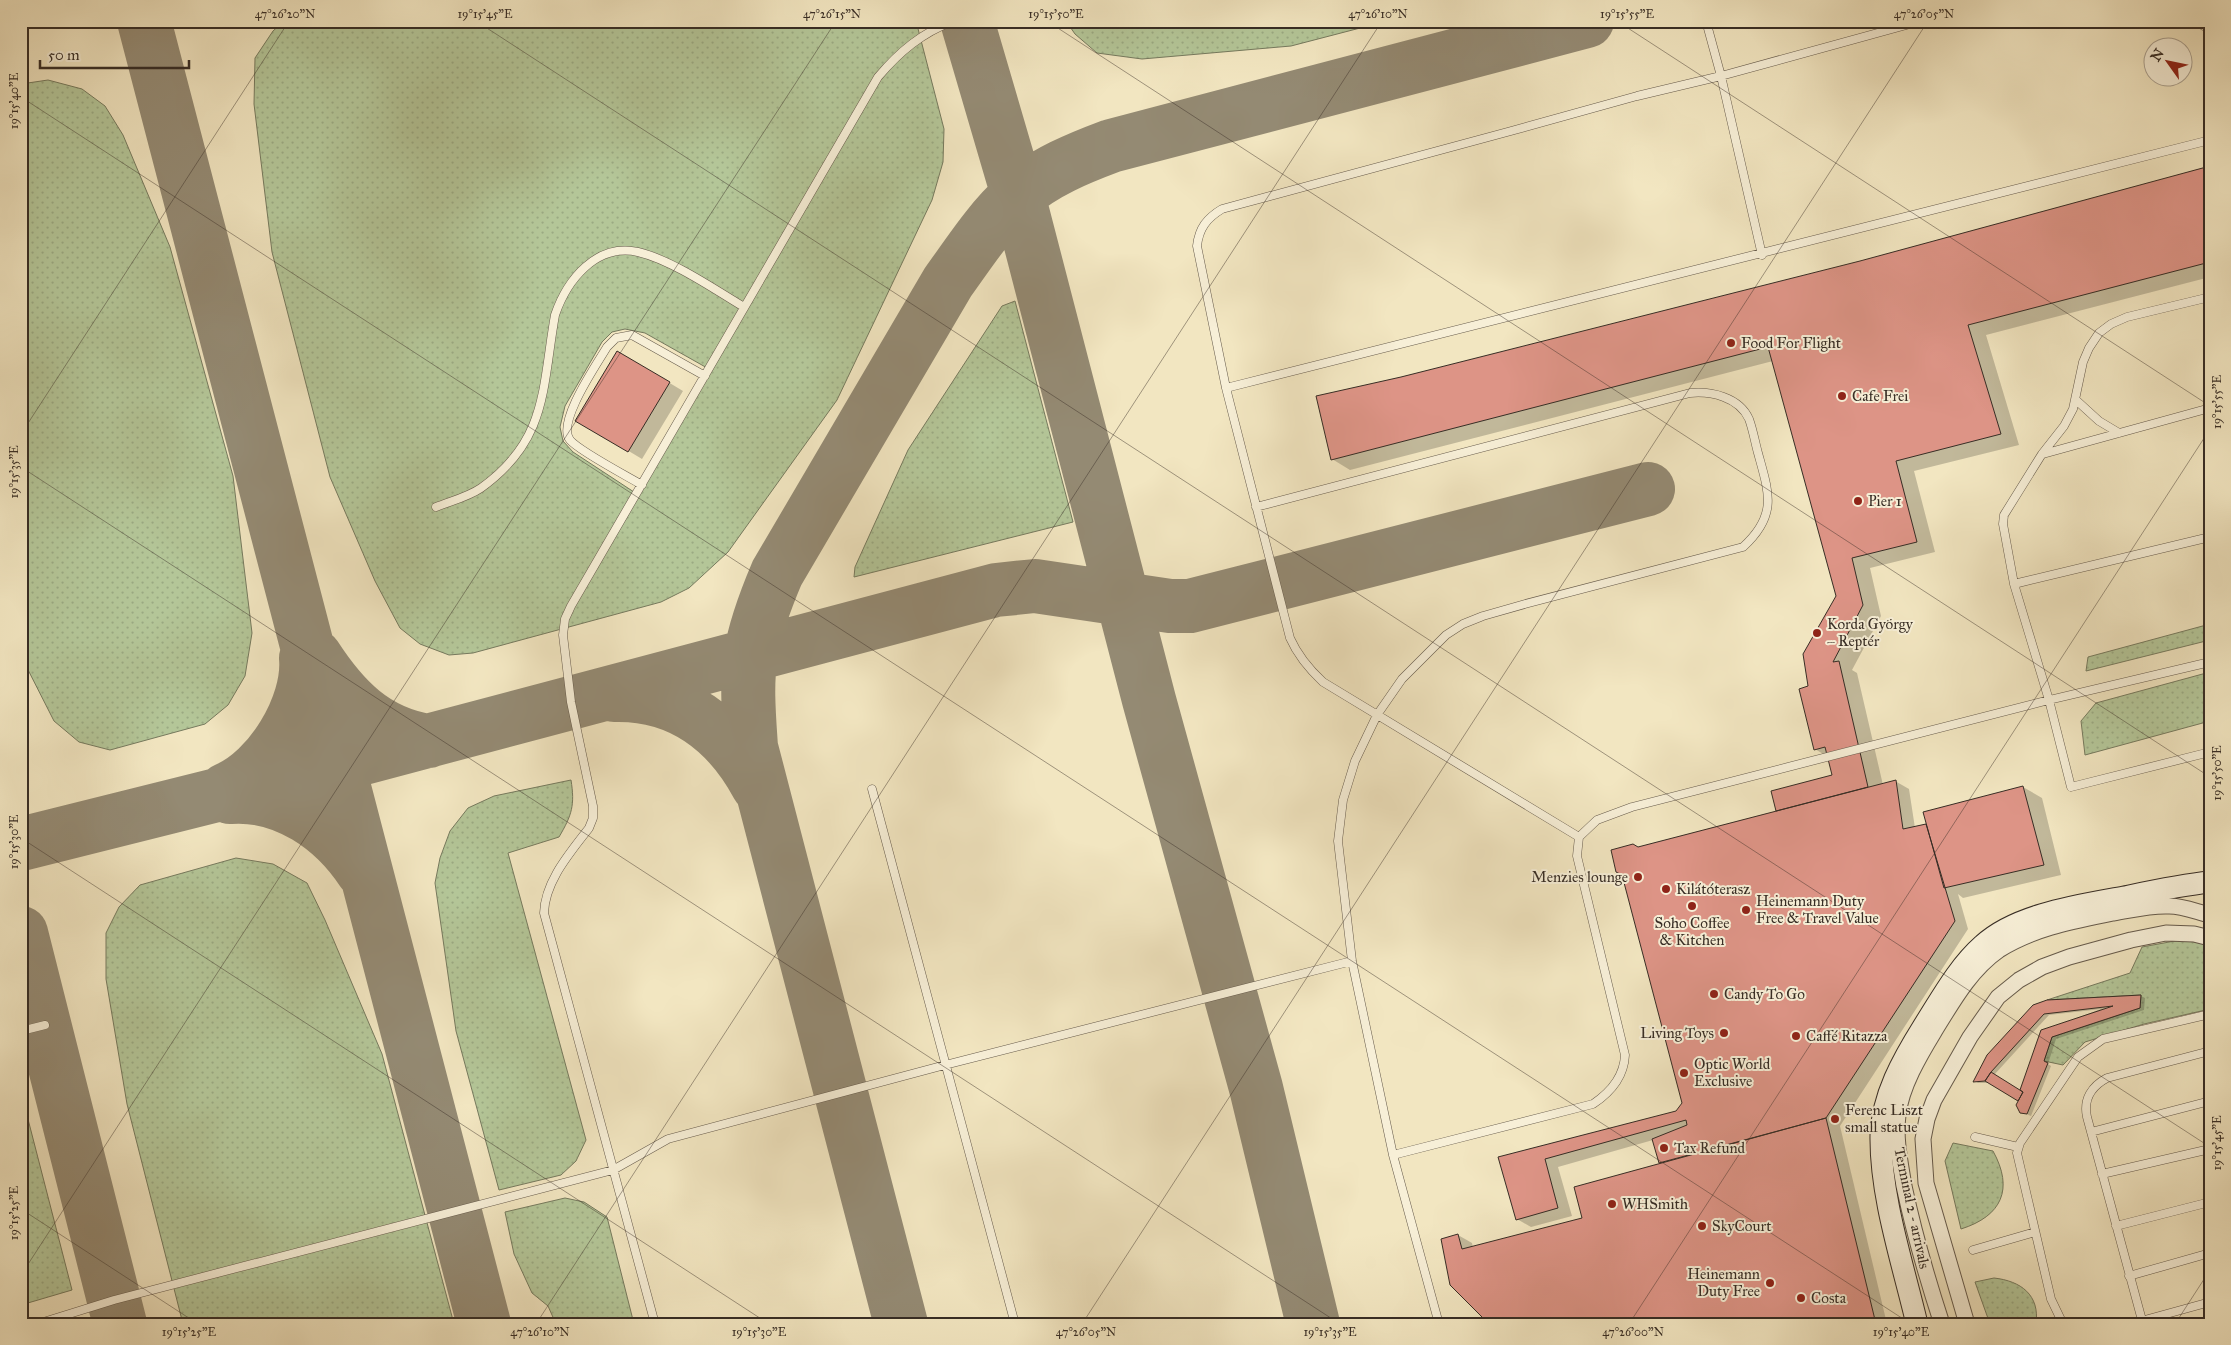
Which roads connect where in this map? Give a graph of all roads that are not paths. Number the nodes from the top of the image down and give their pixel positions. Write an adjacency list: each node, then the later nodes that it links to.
1 (953, 21): 8 (lane)
2 (1706, 21): 4 (lane)
3 (1921, 21): 4 (lane)
4 (1721, 76): 6 (lane); 10 (lane)
5 (2210, 140): 6 (lane)
6 (1762, 255): 10 (lane)
7 (2210, 297): 11 (lane)
8 (744, 307): 9 (lane); 16 (lane)
9 (705, 376): 15 (lane); 15 (lane)
10 (1226, 388): 17 (lane)
11 (2076, 400): 13 (lane); 14 (lane)
12 (2210, 408): 13 (lane)
13 (2119, 433): 14 (lane)
14 (2042, 454): 19 (lane)
15 (642, 485): 41 (lane)
16 (436, 507)
17 (1256, 507): 22 (lane); 22 (lane)
18 (2210, 537): 19 (lane)
19 (2014, 584): 21 (lane)
20 (2210, 662): 21 (lane)
21 (2050, 700): 23 (lane); 25 (lane)
22 (1377, 715): 25 (lane); 29 (lane)
23 (2210, 752)
24 (872, 789): 34 (lane)
25 (1579, 838): 40 (lane)
26 (2210, 882): 56 (street)
27 (2210, 915): 57 (street, Terminal 2 - arrivals)
28 (2210, 938): 58 (street, Terminal 2 - arrivals)
29 (1352, 961): 34 (lane); 40 (lane)
30 (2210, 1014): 38 (lane)
31 (44, 1025): 32 (lane)
32 (21, 1031)
33 (2210, 1051): 36 (lane)
34 (945, 1065): 41 (lane); 54 (lane)
35 (2210, 1101): 36 (lane)
36 (2091, 1132): 42 (lane)
37 (1974, 1137): 38 (lane)
38 (2018, 1147): 45 (lane)
39 (2210, 1149): 42 (lane)
40 (1393, 1155): 55 (lane)
41 (613, 1170): 52 (lane); 53 (lane)
42 (2102, 1174): 44 (lane)
43 (2210, 1202): 44 (lane)
44 (2116, 1226): 48 (lane)
45 (2035, 1232): 46 (lane); 51 (lane)
46 (1973, 1250)
47 (2210, 1253): 48 (lane)
48 (2129, 1276): 50 (lane)
49 (2210, 1302): 50 (lane)
50 (2142, 1322)
51 (2061, 1323)
52 (37, 1324)
53 (654, 1324)
54 (1015, 1324)
55 (1439, 1324)
56 (1917, 1324)
57 (1942, 1324)
58 (1967, 1324)

